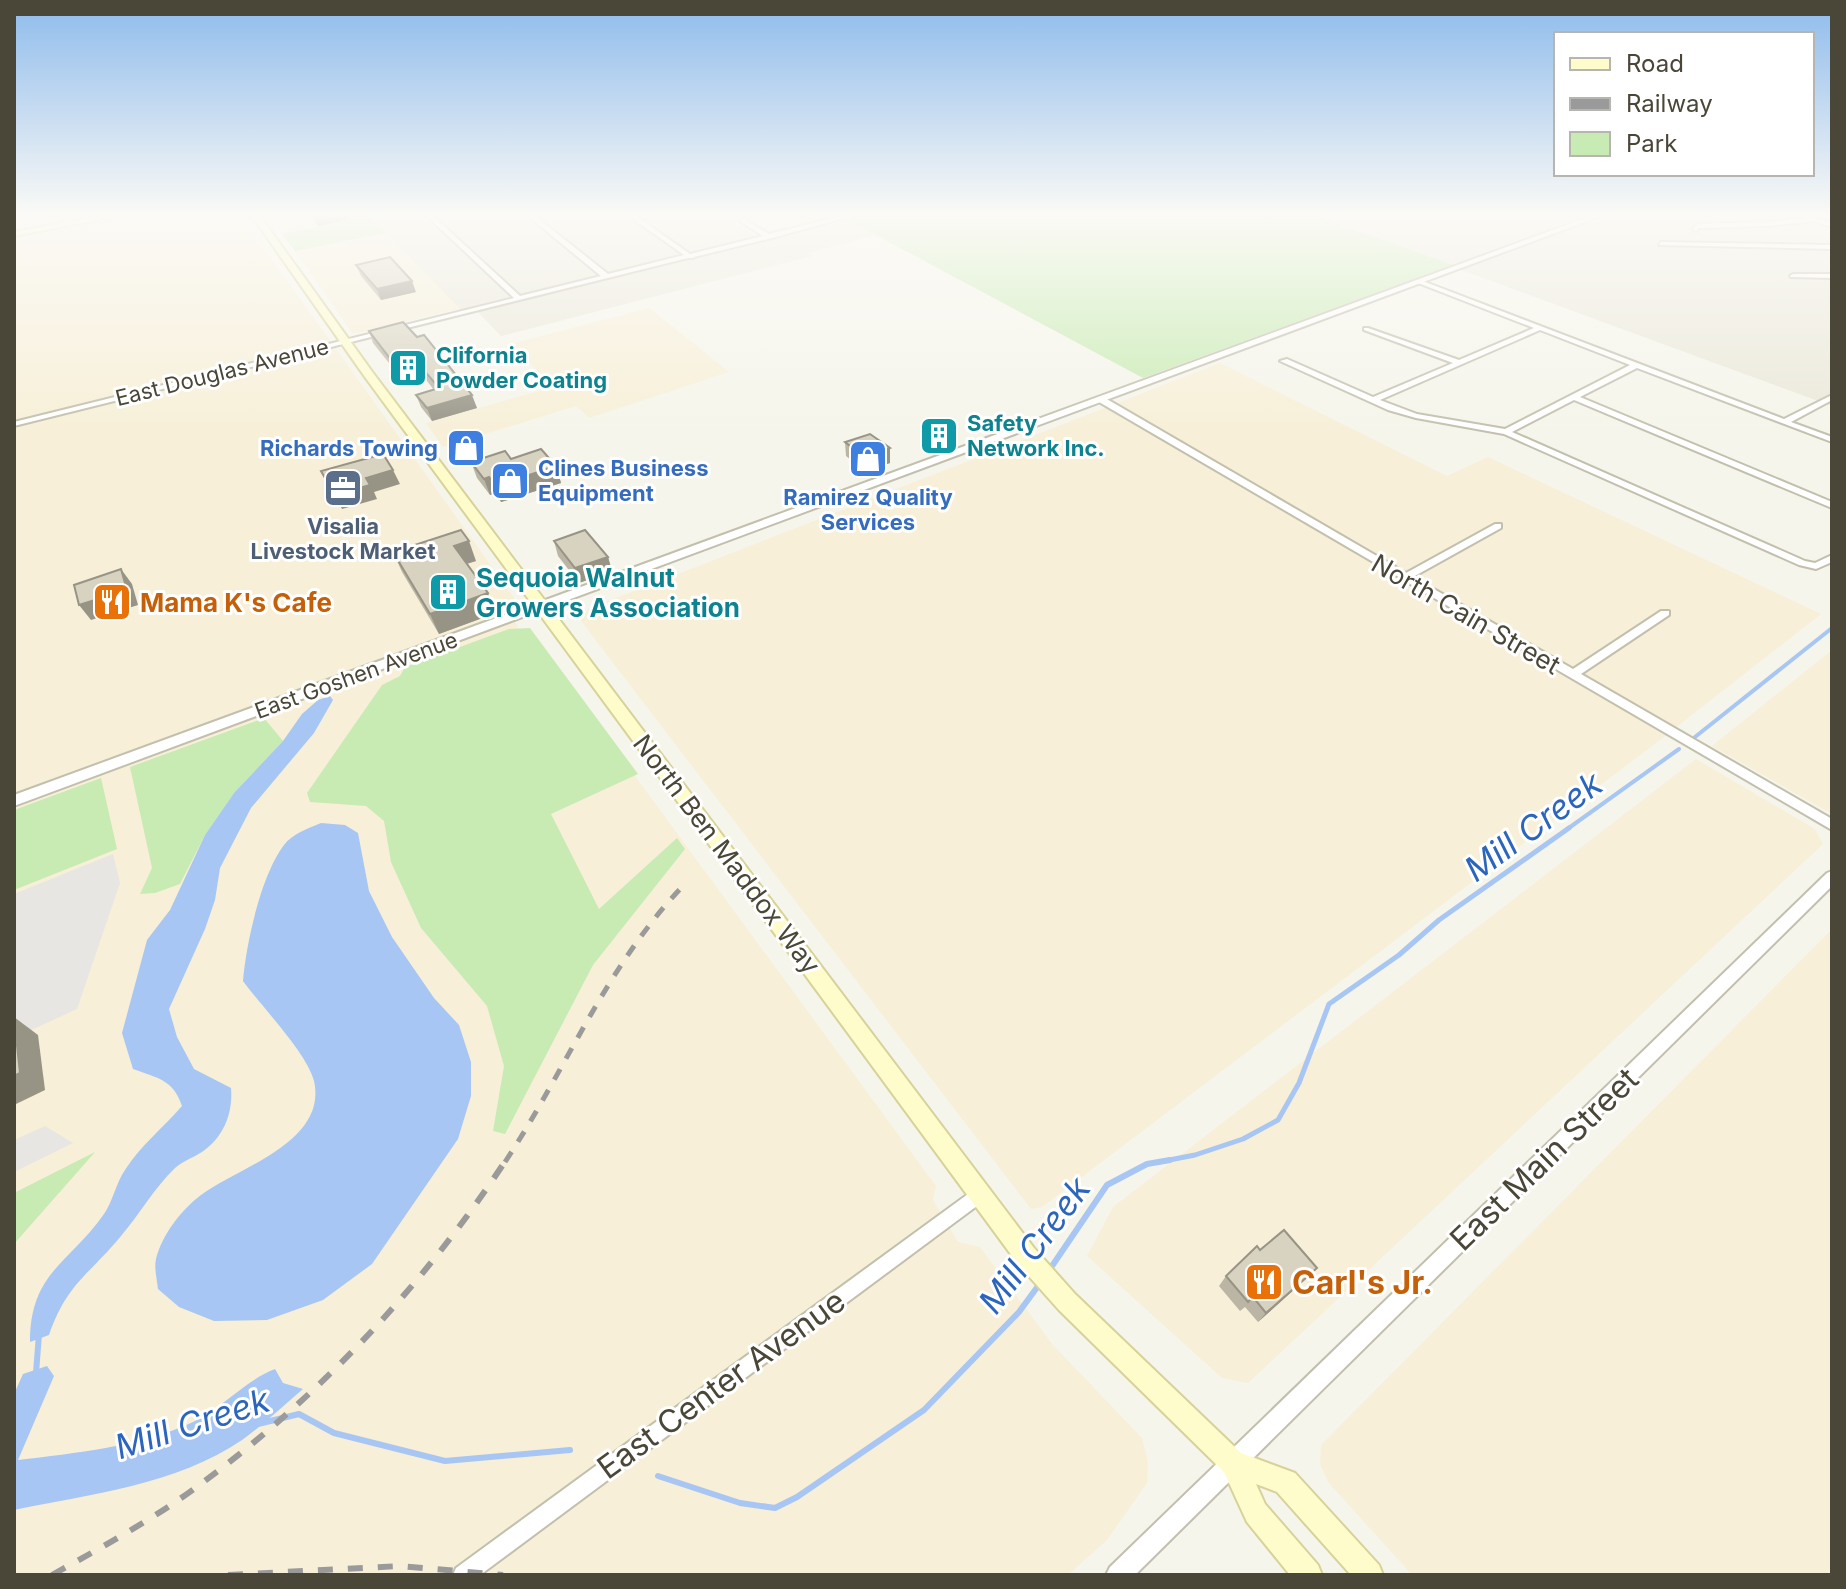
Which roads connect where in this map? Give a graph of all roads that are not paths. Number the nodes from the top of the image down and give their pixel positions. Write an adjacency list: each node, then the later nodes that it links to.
1 (311, 290): 9 (main road, North Ben Maddox Way)
2 (510, 290): 6 (street)
3 (554, 290): 6 (street, East Douglas Avenue)
4 (1398, 290): 15 (street, East Goshen Avenue)
5 (1441, 290): 7 (street)
6 (519, 299): 9 (street, East Douglas Avenue)
7 (1540, 328): 11 (street); 12 (street)
8 (1366, 329): 11 (street)
9 (345, 342): 18 (street, East Douglas Avenue); 25 (main road, North Ben Maddox Way)
10 (1284, 361): 16 (street)
11 (1459, 363): 16 (street)
12 (1636, 365): 13 (street); 17 (street)
13 (1573, 397): 19 (street); 21 (street)
14 (1832, 397): 17 (street)
15 (1102, 400): 24 (street, North Cain Street); 25 (street, East Goshen Avenue)
16 (1374, 400): 19 (street)
17 (1784, 422): 20 (street)
18 (14, 424)
19 (1506, 432): 23 (street)
20 (1832, 440)
21 (1832, 505)
22 (1498, 526): 24 (street)
23 (1832, 558)
24 (1403, 578): 27 (street, North Cain Street)
25 (542, 606): 28 (street, East Goshen Avenue); 31 (main road, North Ben Maddox Way)
26 (1665, 613): 27 (street)
27 (1572, 675): 29 (street, North Cain Street)
28 (14, 801)
29 (1832, 825)
30 (1832, 877): 32 (street, East Main Street)
31 (979, 1194): 32 (main road, North Ben Maddox Way); 33 (street, East Center Avenue)
32 (1233, 1463): 34 (street, East Main Street); 35 (main road); 36 (main road)
33 (463, 1575)
34 (1118, 1575)
35 (1308, 1575)
36 (1369, 1575)

